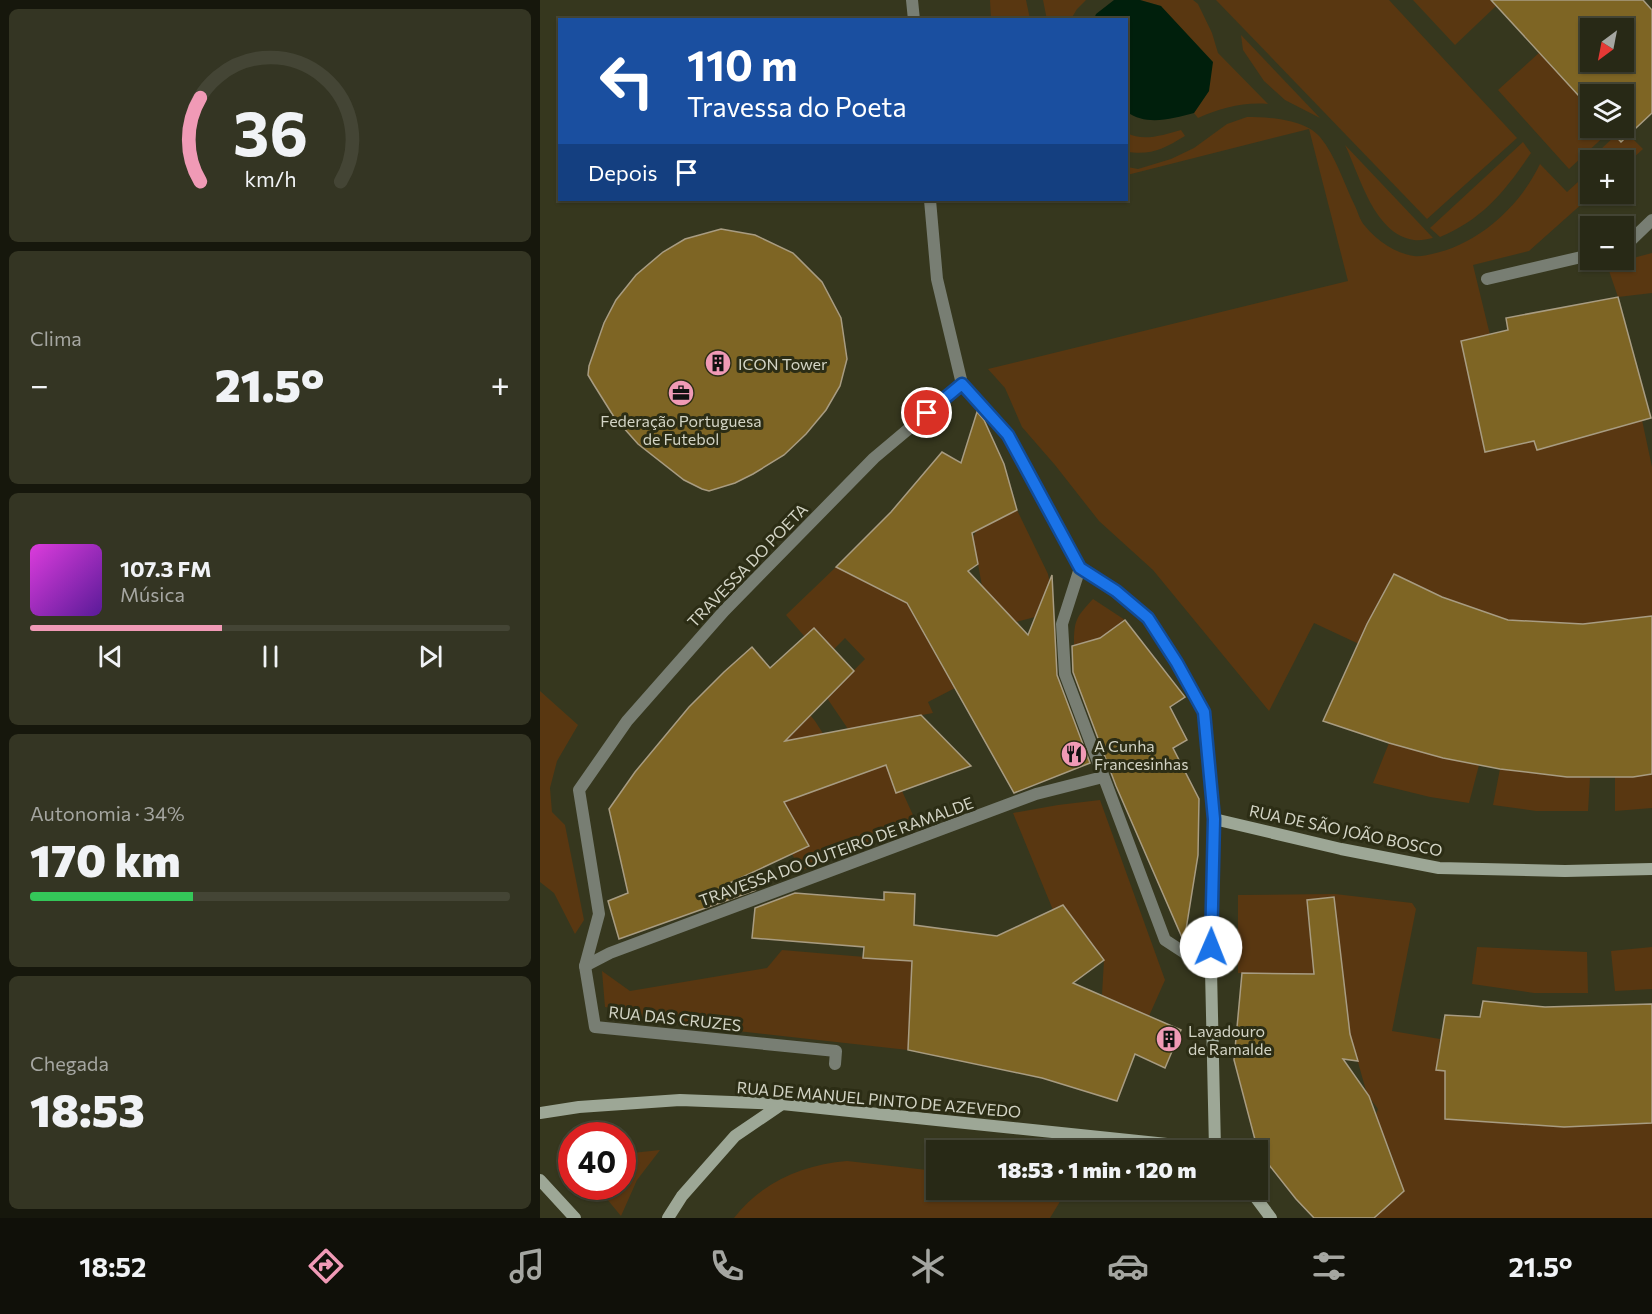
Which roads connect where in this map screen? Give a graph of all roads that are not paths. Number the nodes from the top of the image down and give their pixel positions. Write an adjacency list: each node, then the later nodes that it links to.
1 (912, 0): 2 (street)
2 (914, 18)
3 (930, 201): 8 (street)
4 (1652, 220): 5 (street)
5 (1634, 237)
6 (1580, 257): 7 (street)
7 (1487, 279)
8 (962, 384): 9 (street); 11 (street, TRAVESSA DO POETA)
9 (1080, 568): 10 (street); 12 (street)
10 (1102, 777): 14 (street, TRAVESSA DO OUTEIRO DE RAMALDE); 15 (street)
11 (579, 790): 14 (street, RUA DAS CRUZES)
12 (1214, 819): 13 (street, RUA DE SÃO JOÃO BOSCO); 15 (street)
13 (1652, 868)
14 (585, 966): 16 (street, RUA DAS CRUZES)
15 (1211, 970): 20 (street)
16 (835, 1064)
17 (782, 1104): 18 (street, RUA DE MANUEL PINTO DE AZEVEDO); 19 (street, RUA DE MANUEL PINTO DE AZEVEDO); 24 (street)
18 (540, 1113)
19 (1121, 1140)
20 (1215, 1140)
21 (540, 1180): 23 (street)
22 (1258, 1200): 25 (street)
23 (575, 1218)
24 (668, 1218)
25 (1271, 1218)

